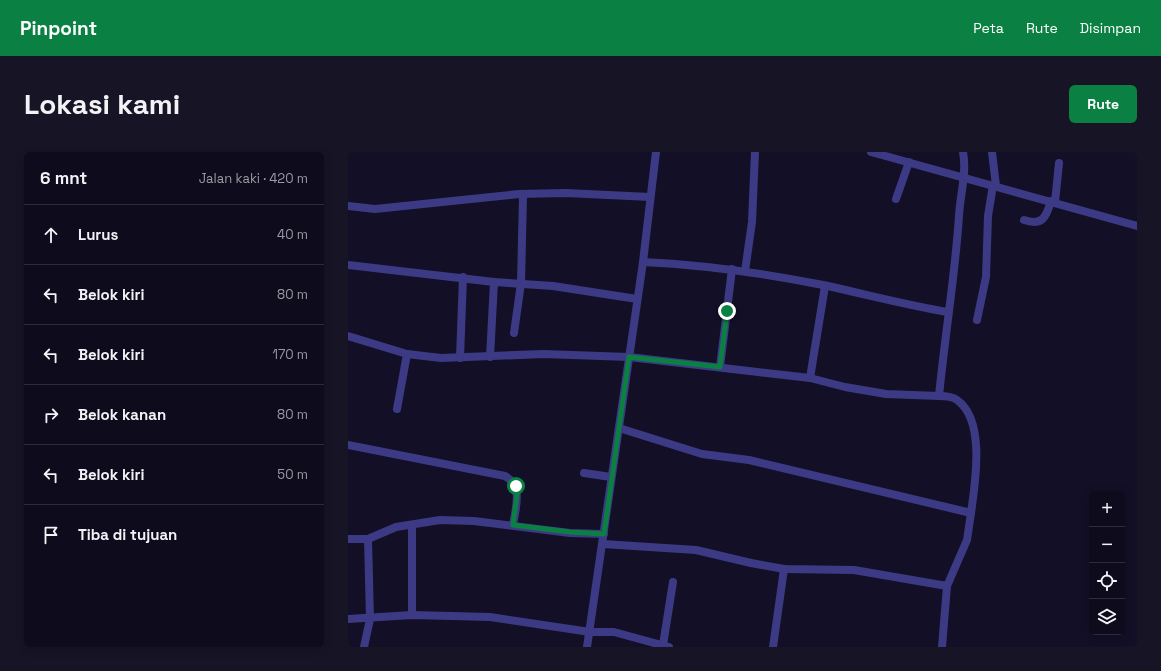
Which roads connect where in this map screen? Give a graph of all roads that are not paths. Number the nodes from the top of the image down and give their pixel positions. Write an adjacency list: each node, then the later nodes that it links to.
1 (656, 152): 11 (street)
2 (755, 152): 20 (street)
3 (871, 152): 6 (street)
4 (963, 152): 8 (street)
5 (992, 152): 9 (street)
6 (909, 162): 8 (street); 12 (street)
7 (1059, 163): 13 (street)
8 (968, 180): 9 (street); 26 (street)
9 (991, 185): 13 (street); 27 (street)
10 (523, 196): 11 (street); 14 (street); 23 (street)
11 (650, 197): 17 (street)
12 (896, 199)
13 (1053, 202): 15 (street); 16 (street)
14 (348, 206)
15 (1024, 220)
16 (1137, 226)
17 (643, 262): 19 (street); 25 (street)
18 (348, 265): 21 (street)
19 (732, 269): 20 (street); 34 (street)
20 (745, 271): 24 (street)
21 (464, 277): 22 (street); 33 (street)
22 (494, 282): 23 (street); 31 (street)
23 (521, 283): 25 (street); 28 (street)
24 (826, 286): 26 (street); 35 (street)
25 (637, 299): 32 (street)
26 (948, 312): 36 (street)
27 (977, 320)
28 (514, 333)
29 (348, 336): 30 (street)
30 (408, 354): 33 (street); 37 (street)
31 (490, 357): 32 (street); 33 (street)
32 (629, 357): 34 (street); 38 (street)
33 (460, 358)
34 (720, 367): 35 (street)
35 (810, 378): 36 (street)
36 (939, 396): 42 (street)
37 (397, 409)
38 (619, 428): 41 (street); 42 (street)
39 (348, 445): 44 (street)
40 (584, 473): 41 (street)
41 (611, 477): 45 (street)
42 (971, 513): 51 (street)
43 (412, 525): 44 (street); 47 (street); 52 (street)
44 (513, 525): 45 (street)
45 (604, 534): 48 (street)
46 (348, 539): 47 (street)
47 (368, 539): 54 (street)
48 (603, 544): 49 (street); 55 (street)
49 (784, 569): 51 (street); 59 (street)
50 (673, 582): 56 (street)
51 (947, 586): 60 (street)
52 (412, 615): 54 (street); 55 (street)
53 (348, 619): 54 (street)
54 (370, 619): 57 (street)
55 (590, 632): 56 (street); 58 (street)
56 (666, 646)
57 (364, 647)
58 (587, 647)
59 (773, 647)
60 (942, 647)

